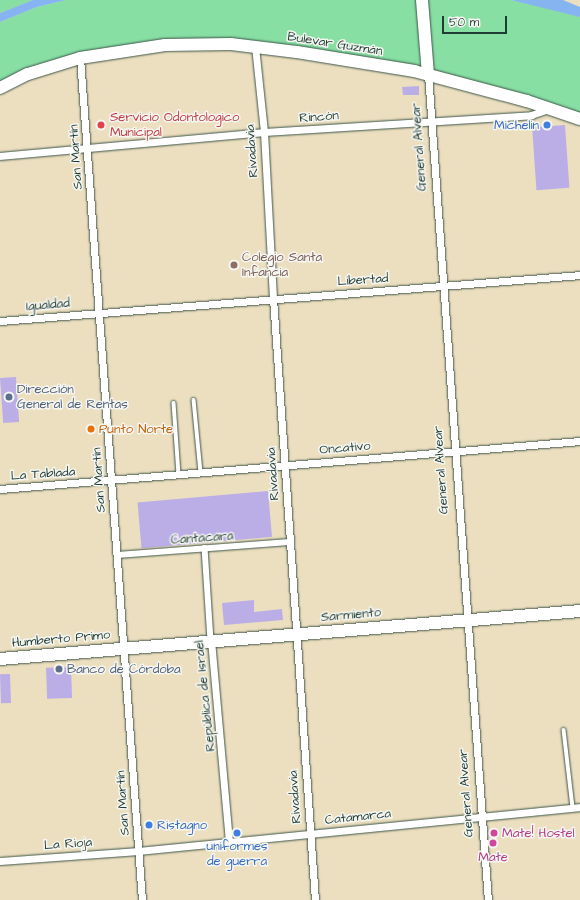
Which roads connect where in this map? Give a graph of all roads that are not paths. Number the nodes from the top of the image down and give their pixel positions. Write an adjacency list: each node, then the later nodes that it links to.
1 (422, 0): 4 (main road, General Alvear)
2 (255, 46): 3 (main road, Bulevar Guzmán); 4 (main road, Bulevar Guzmán); 9 (street, Rivadavia)
3 (80, 58): 5 (main road, Bulevar Guzmán); 10 (street, San Martín)
4 (428, 74): 6 (main road, Bulevar Guzmán); 8 (street, General Alvear)
5 (0, 88)
6 (550, 108): 7 (main road, Bulevar Guzmán); 8 (street, Rincón)
7 (580, 119)
8 (431, 122): 9 (street, Rincón); 13 (street, General Alvear)
9 (264, 132): 10 (street, Rincón); 14 (street, Rivadavia)
10 (88, 148): 11 (street, Rincón); 15 (street, San Martín)
11 (0, 156)
12 (580, 275): 13 (street, Libertad)
13 (444, 287): 14 (street, Libertad); 20 (street, General Alvear)
14 (272, 298): 15 (street, Libertad); 21 (street, Rivadavia)
15 (99, 313): 16 (street, Igualdad); 24 (street, San Martín)
16 (0, 321)
17 (194, 400): 22 (lane)
18 (174, 403): 23 (lane)
19 (580, 441): 20 (street, Oncativo)
20 (453, 451): 21 (street, Oncativo); 30 (street, General Alvear)
21 (284, 466): 22 (street, Oncativo); 26 (street, Rivadavia)
22 (201, 473): 23 (street, Oncativo)
23 (179, 475): 24 (street, Oncativo)
24 (111, 480): 25 (street, La Tablada); 28 (street, San Martín)
25 (0, 489)
26 (290, 542): 27 (street, Cantacara); 31 (street, Rivadavia)
27 (205, 548): 28 (street, Cantacara); 32 (street, República de Israel)
28 (117, 555): 33 (street, San Martín)
29 (580, 611): 30 (main road, Sarmiento)
30 (466, 620): 31 (main road, Sarmiento); 37 (street, General Alvear)
31 (296, 634): 32 (main road, Sarmiento); 38 (street, Rivadavia)
32 (211, 640): 33 (main road, Sarmiento); 39 (street, República de Israel)
33 (124, 648): 34 (main road, Humberto Primo); 40 (street, San Martín)
34 (0, 658)
35 (564, 730): 36 (lane)
36 (576, 807): 37 (street, Catamarca)
37 (482, 817): 38 (street, Catamarca); 44 (street, General Alvear)
38 (310, 834): 39 (street, Catamarca); 43 (street, Rivadavia)
39 (229, 842): 40 (street, Catamarca)
40 (139, 851): 41 (street, La Rioja); 42 (street, San Martín)
41 (0, 861)
42 (142, 900)
43 (315, 900)
44 (488, 900)

